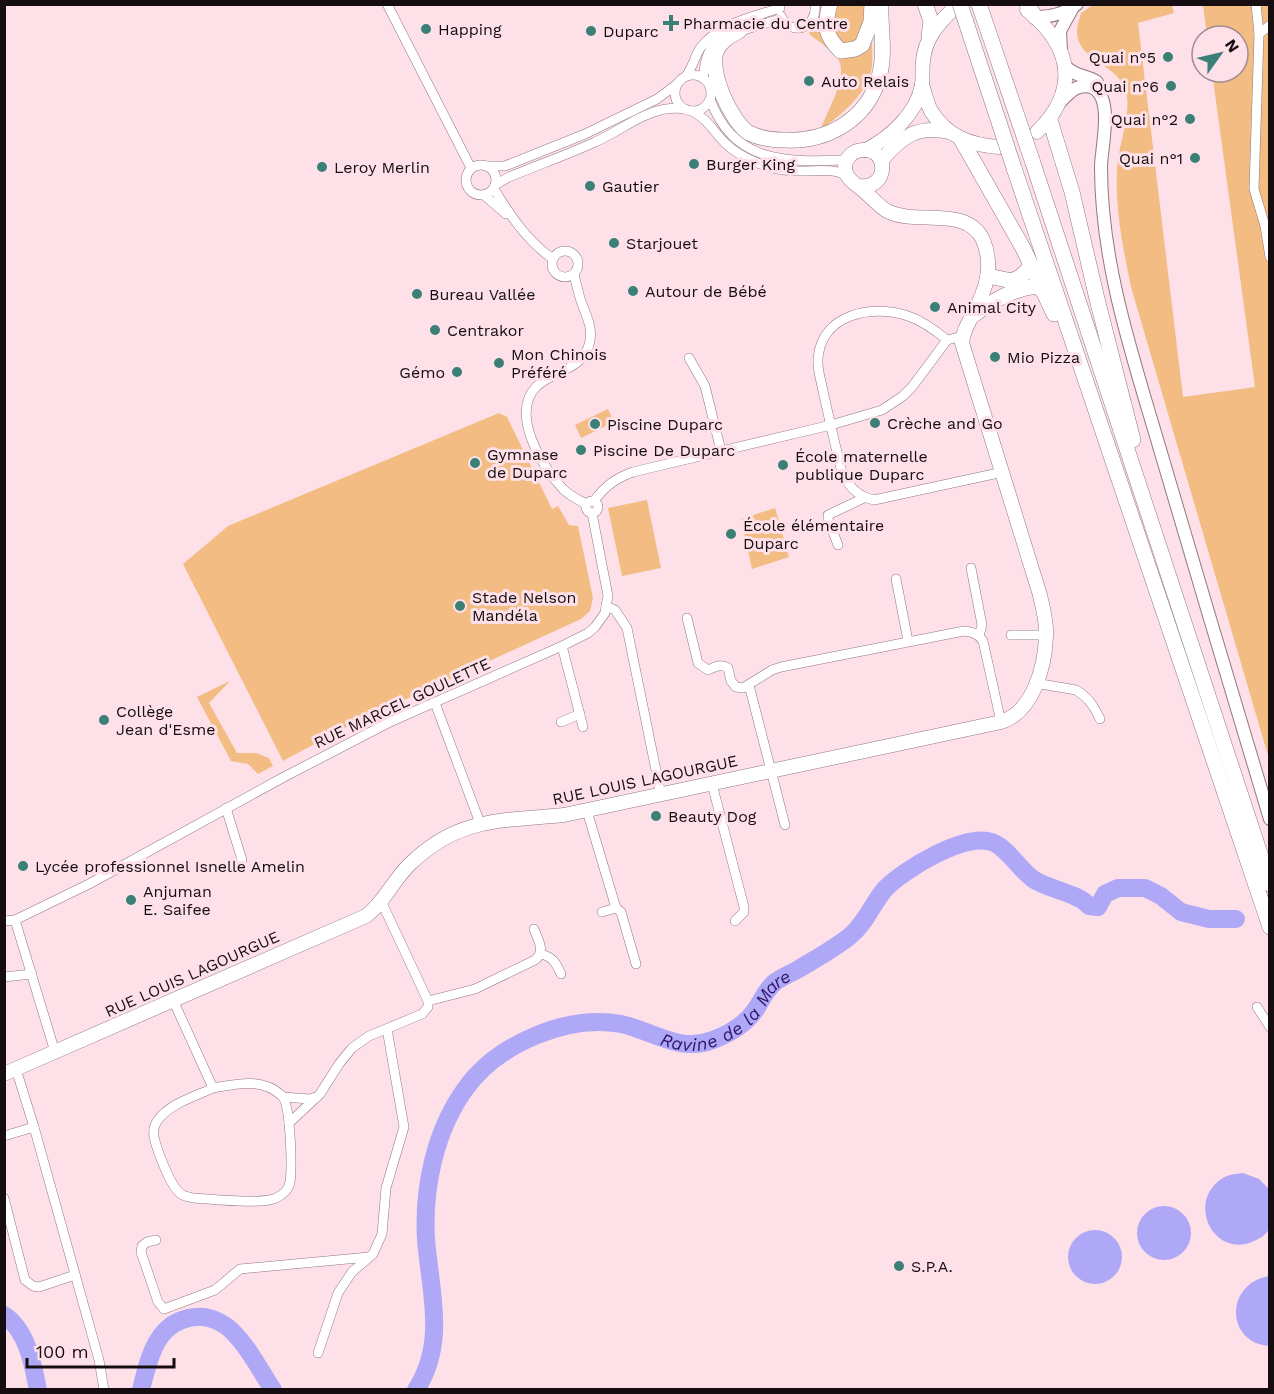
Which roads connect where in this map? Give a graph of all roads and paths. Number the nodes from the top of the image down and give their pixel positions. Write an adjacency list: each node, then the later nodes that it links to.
1 (387, 4): 36 (street)
2 (815, 4): 14 (street)
3 (830, 4): 4 (highway)
4 (872, 4)
5 (880, 4): 16 (highway)
6 (925, 4): 18 (highway)
7 (979, 4): 65 (highway, bridge)
8 (1020, 4): 13 (main road)
9 (1256, 4): 17 (street)
10 (781, 6): 14 (street); 20 (street)
11 (956, 7): 18 (main road); 61 (highway, bridge)
12 (1075, 7): 13 (street); 19 (street)
13 (1031, 11): 19 (main road)
14 (783, 21): 16 (street)
15 (1269, 24): 17 (street)
16 (739, 31): 21 (street)
17 (1259, 34): 46 (street)
18 (929, 36): 23 (main road)
19 (1063, 58): 25 (main road); 29 (street)
20 (686, 76): 21 (street); 22 (street)
21 (703, 78): 24 (street)
22 (676, 85): 26 (street); 35 (street)
23 (922, 85): 30 (main road); 32 (main road)
24 (710, 99): 26 (street); 33 (street)
25 (1060, 102): 27 (main road); 29 (street)
26 (688, 110): 37 (street); 40 (street)
27 (1050, 120): 28 (main road); 65 (highway)
28 (1037, 132)
29 (1105, 132): 86 (street)
30 (955, 135): 31 (main road); 34 (main road); 48 (highway)
31 (999, 147)
32 (866, 150): 33 (main road); 34 (main road)
33 (847, 160): 37 (main road)
34 (881, 161): 38 (main road)
35 (486, 166): 36 (street); 40 (street)
36 (471, 168): 41 (street)
37 (847, 176): 39 (main road)
38 (880, 178): 39 (main road); 42 (main road)
39 (859, 186): 42 (main road)
40 (494, 187): 41 (street); 43 (street)
41 (484, 195): 43 (street)
42 (900, 215): 50 (main road)
43 (513, 219): 44 (street)
44 (532, 241): 45 (street); 47 (street)
45 (562, 251): 47 (street); 49 (street)
46 (1269, 257)
47 (553, 259): 49 (street)
48 (1032, 266): 50 (highway); 51 (highway)
49 (569, 276): 60 (street)
50 (988, 276): 52 (main road)
51 (1045, 292): 52 (highway); 61 (highway)
52 (972, 316): 53 (main road)
53 (963, 336): 54 (street); 58 (main road, RUE LOUIS LAGOURGUE)
54 (947, 340): 56 (street); 56 (street)
55 (689, 358): 57 (street)
56 (831, 425): 57 (street); 59 (street)
57 (721, 451): 60 (street)
58 (1003, 472): 59 (street); 69 (main road, RUE LOUIS LAGOURGUE)
59 (864, 498): 62 (street)
60 (591, 506): 66 (street)
61 (1139, 536): 97 (highway)
62 (838, 545)
63 (971, 568): 70 (street)
64 (896, 579): 71 (street)
65 (1171, 585): 90 (highway)
66 (606, 606): 72 (street, RUE MARCEL GOULETTE); 83 (street)
67 (687, 618): 74 (street)
68 (1011, 635): 69 (street)
69 (1046, 635): 73 (main road, RUE LOUIS LAGOURGUE)
70 (980, 636): 71 (street); 79 (street)
71 (908, 641): 74 (street)
72 (562, 646): 75 (street, RUE MARCEL GOULETTE); 76 (street)
73 (1035, 683): 77 (street); 79 (main road, RUE LOUIS LAGOURGUE)
74 (749, 685): 81 (street)
75 (435, 703): 84 (street, RUE MARCEL GOULETTE); 87 (street)
76 (580, 714): 78 (street); 80 (street)
77 (1100, 719)
78 (561, 722)
79 (1001, 722): 81 (main road, RUE LOUIS LAGOURGUE)
80 (583, 728)
81 (771, 770): 82 (main road, RUE LOUIS LAGOURGUE); 88 (street)
82 (712, 784): 83 (main road, RUE LOUIS LAGOURGUE); 96 (street)
83 (661, 795): 85 (main road, RUE LOUIS LAGOURGUE)
84 (226, 808): 89 (street); 94 (street, RUE MARCEL GOULETTE)
85 (587, 811): 87 (main road, RUE LOUIS LAGOURGUE); 92 (street)
86 (1269, 819)
87 (480, 823): 91 (main road, RUE LOUIS LAGOURGUE)
88 (785, 825)
89 (242, 860)
90 (1269, 884)
91 (382, 903): 104 (main road, RUE LOUIS LAGOURGUE); 105 (street)
92 (616, 908): 93 (street); 100 (street)
93 (602, 912)
94 (15, 920): 95 (street, RUE MARCEL GOULETTE); 101 (street)
95 (4, 921)
96 (735, 921)
97 (1269, 927)
98 (534, 929): 99 (street)
99 (541, 954): 102 (street); 105 (street)
100 (636, 964)
101 (32, 974): 103 (street); 109 (street)
102 (561, 974)
103 (4, 977)
104 (173, 1000): 109 (main road, RUE LOUIS LAGOURGUE); 111 (street)
105 (428, 1001): 108 (street)
106 (1257, 1007): 107 (street)
107 (1269, 1027)
108 (387, 1029): 112 (street); 120 (street)
109 (55, 1052): 110 (main road, RUE LOUIS LAGOURGUE)
110 (10, 1072): 115 (street)
111 (213, 1088): 113 (street); 114 (street)
112 (320, 1094): 113 (street); 114 (street)
113 (283, 1097): 114 (street)
114 (289, 1123)
115 (34, 1126): 116 (street); 121 (street)
116 (4, 1136)
117 (4, 1198): 118 (street)
118 (7, 1221): 121 (street)
119 (156, 1240): 120 (street)
120 (370, 1257): 122 (street)
121 (75, 1275): 123 (street)
122 (318, 1353)
123 (104, 1389)

